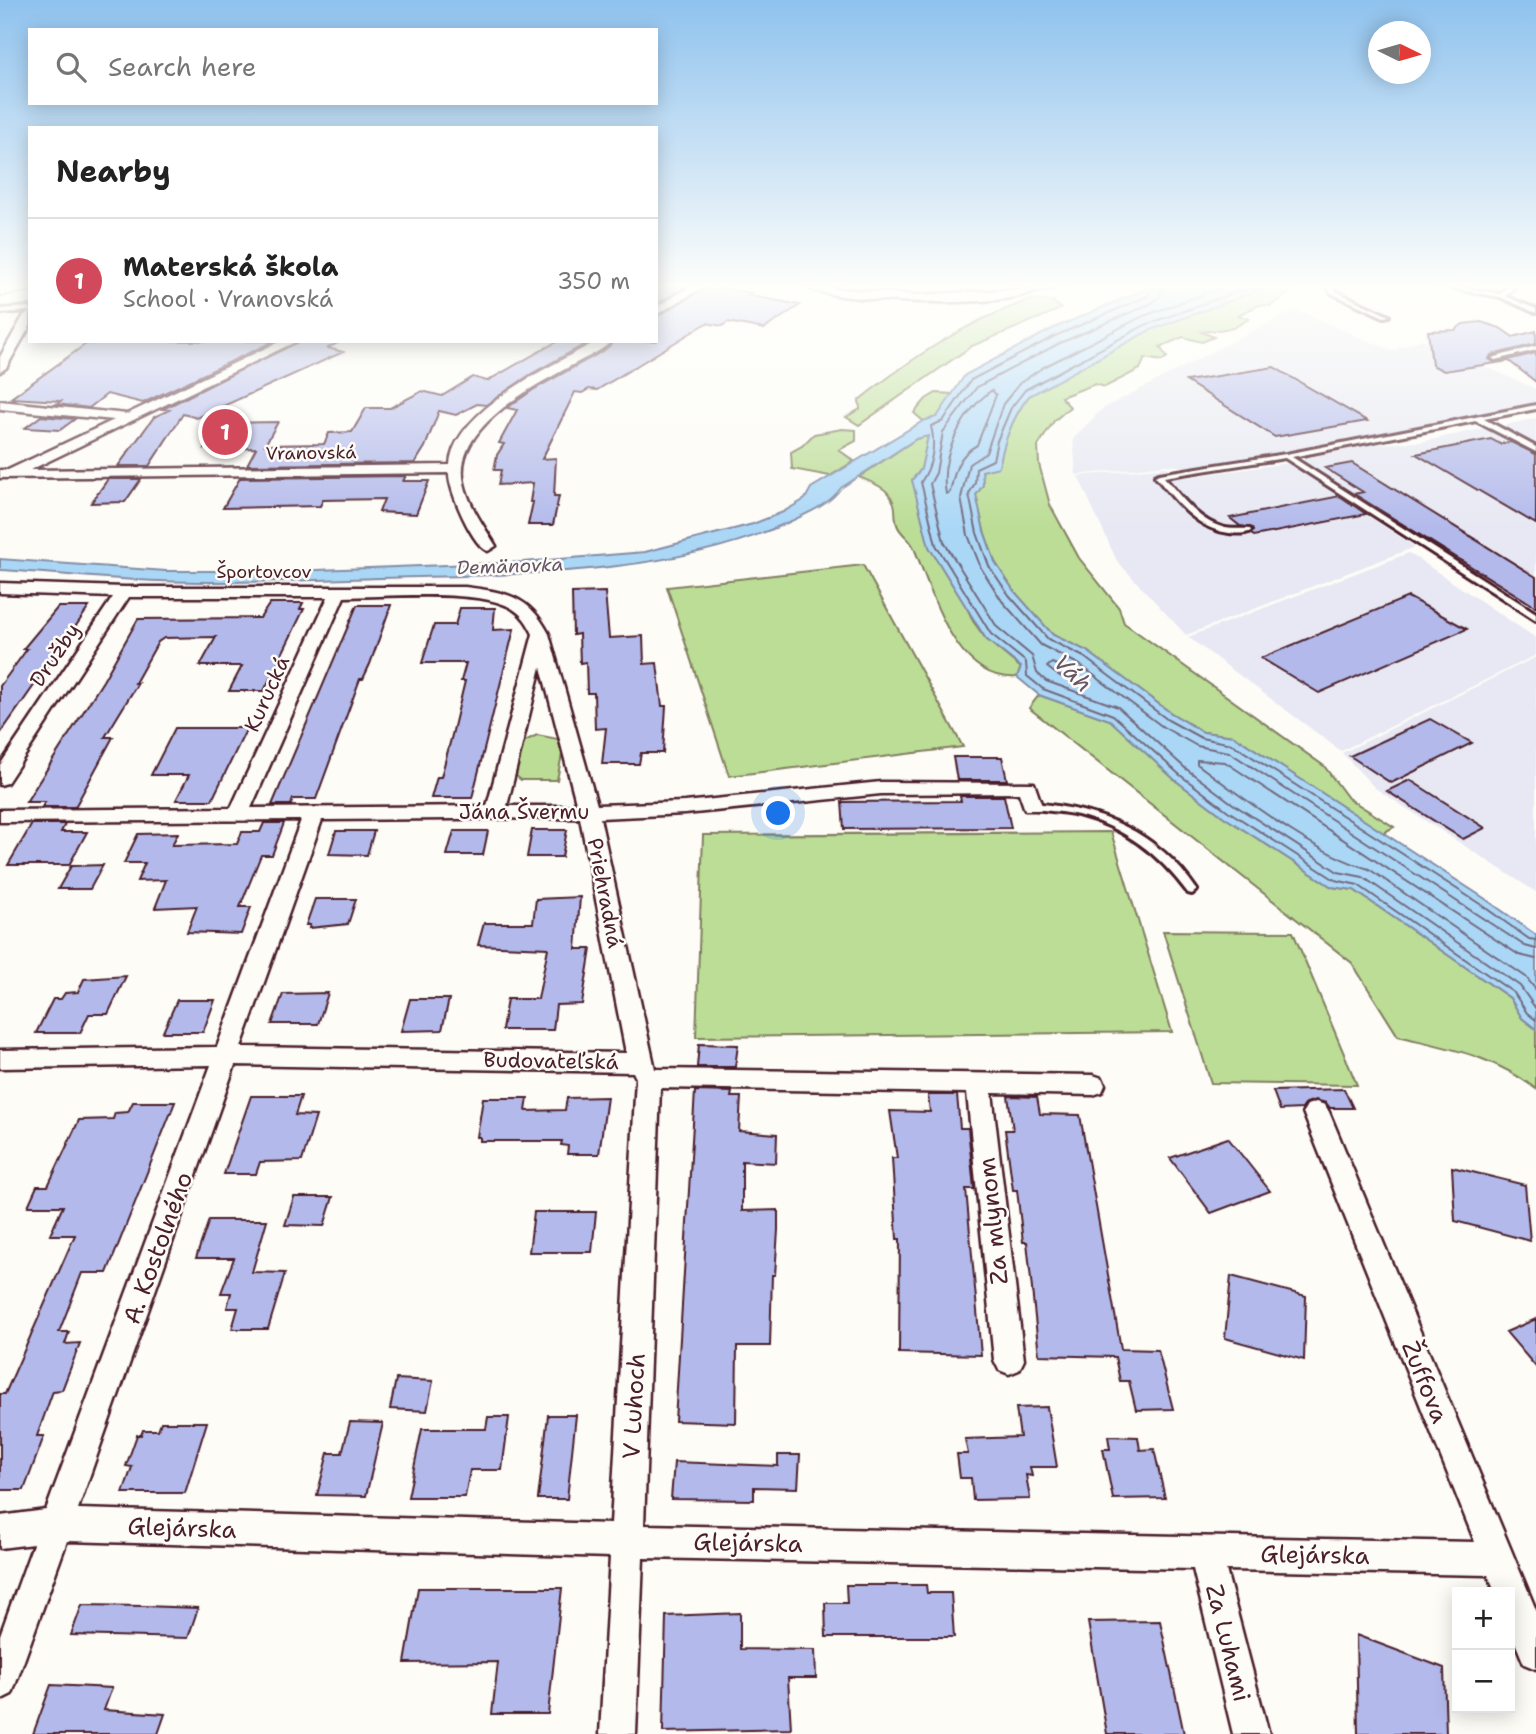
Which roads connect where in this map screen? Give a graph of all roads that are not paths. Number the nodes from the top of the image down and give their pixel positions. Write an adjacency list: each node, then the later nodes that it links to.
1 (235, 367): 6 (street)
2 (562, 367): 11 (street)
3 (0, 405): 6 (street)
4 (1536, 407): 5 (lane)
5 (1520, 410): 7 (lane); 8 (lane)
6 (127, 417): 12 (street)
7 (1536, 418)
8 (1478, 419): 9 (lane); 10 (lane)
9 (1536, 450)
10 (1286, 456): 13 (lane); 19 (lane)
11 (455, 469): 12 (street, Vranovská); 14 (street)
12 (5, 474)
13 (1247, 531)
14 (488, 547)
15 (0, 588): 16 (street, Športovcov)
16 (124, 592): 17 (street, Športovcov); 21 (street, Družby)
17 (338, 592): 18 (street, Športovcov); 26 (street, Kurucká)
18 (525, 607): 20 (street, Priehradná)
19 (1536, 617)
20 (541, 634): 23 (street, Priehradná); 25 (street)
21 (0, 779)
22 (1032, 806): 23 (street, Jána Švermu); 28 (lane)
23 (589, 812): 25 (street, Jána Švermu); 31 (street, Priehradná)
24 (314, 813): 25 (street, Jána Švermu); 26 (street, Jána Švermu); 29 (street, A. Kostolného)
25 (495, 813)
26 (238, 815): 27 (street, Jána Švermu)
27 (0, 816)
28 (1192, 890)
29 (227, 1056): 30 (street, Budovateľská); 31 (street, Budovateľská); 36 (street, A. Kostolného)
30 (0, 1059)
31 (644, 1070): 32 (street, Budovateľská); 38 (street, V Luhoch)
32 (978, 1082): 33 (street, Budovateľská); 35 (street, Za mlynom)
33 (1093, 1085)
34 (1316, 1112): 40 (street, Žuffova)
35 (1009, 1360)
36 (57, 1525): 37 (street, Glejárska); 38 (street, Glejárska); 42 (street, A. Kostolného)
37 (0, 1532)
38 (628, 1541): 39 (street, Glejárska); 43 (street, V Luhoch)
39 (1205, 1553): 40 (street, Glejárska); 44 (street, Za Luhami)
40 (1497, 1559): 41 (street, Žuffova)
41 (1536, 1652)
42 (0, 1682)
43 (618, 1734)
44 (1251, 1734)

